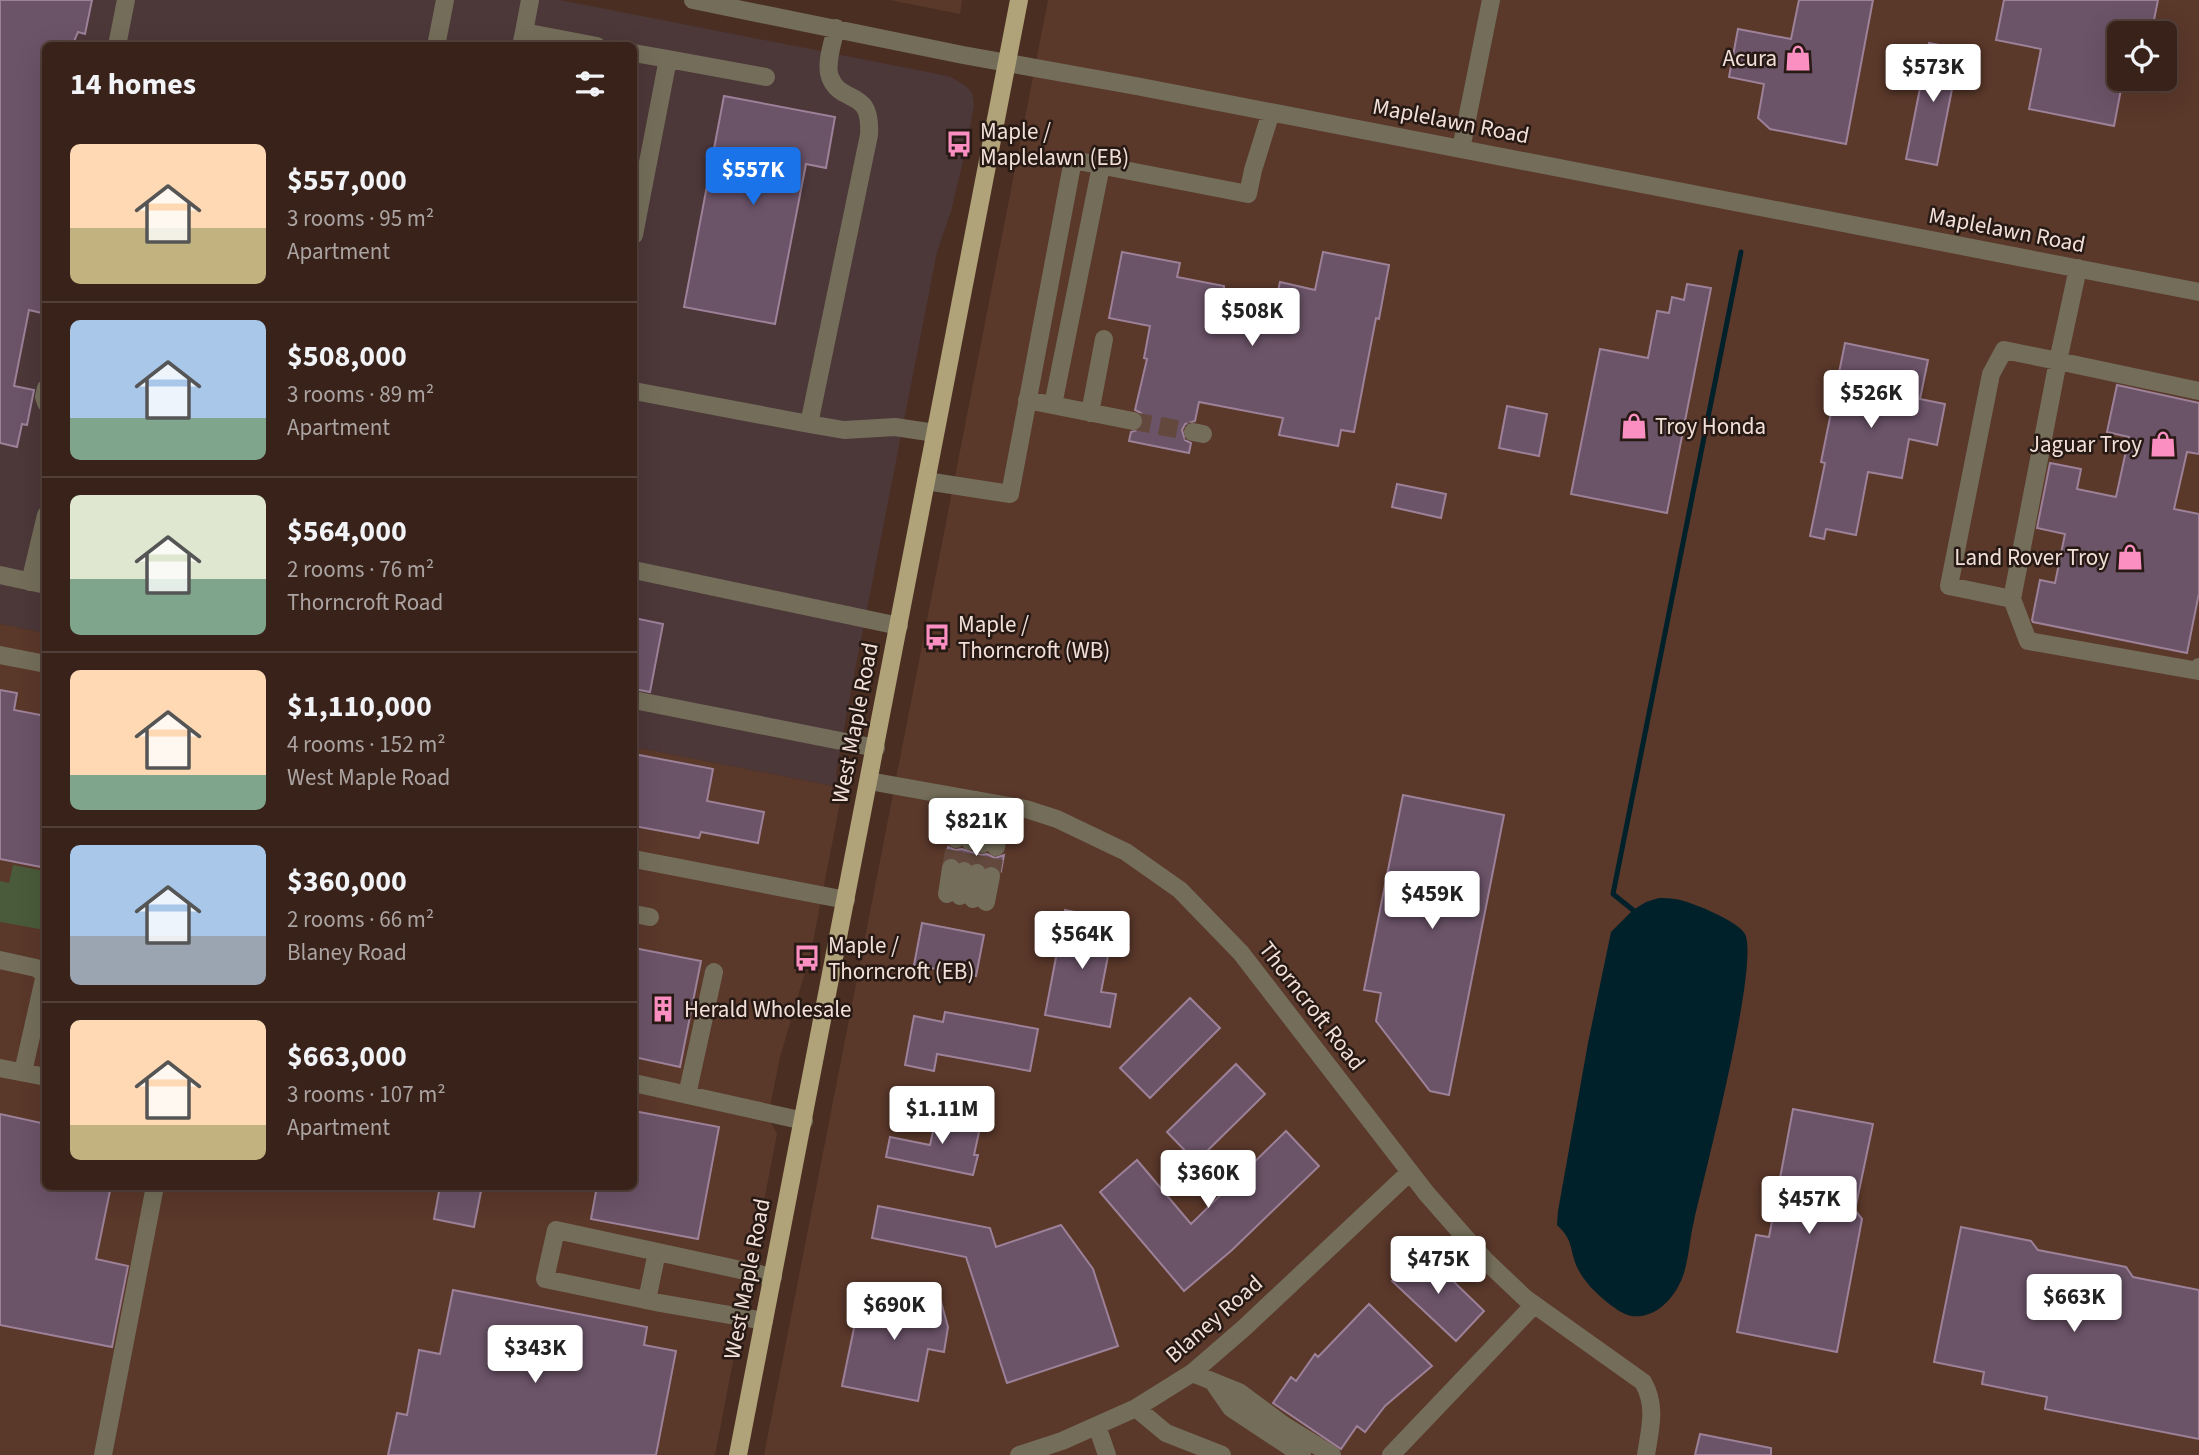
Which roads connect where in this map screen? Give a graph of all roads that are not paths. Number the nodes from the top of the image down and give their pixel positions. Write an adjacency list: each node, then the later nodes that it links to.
1 (126, 0): 9 (street)
2 (445, 0): 10 (street)
3 (530, 0): 8 (street)
4 (693, 0): 7 (street, Maplelawn Road)
5 (1019, 0): 14 (main road, West Maple Road)
6 (1491, 0): 17 (street)
7 (835, 28): 14 (street, Maplelawn Road); 30 (street)
8 (523, 39): 11 (street)
9 (118, 42)
10 (437, 42)
11 (560, 42)
12 (637, 53): 13 (street)
13 (668, 59): 15 (street); 19 (street)
14 (1007, 61): 16 (street, Maplelawn Road); 31 (main road, West Maple Road)
15 (766, 78)
16 (1271, 111): 17 (street, Maplelawn Road); 18 (street)
17 (1461, 149): 20 (street, Maplelawn Road)
18 (1101, 166): 26 (street); 27 (street)
19 (637, 219)
20 (2078, 268): 21 (street, Maplelawn Road); 23 (street)
21 (2199, 292)
22 (1104, 339): 28 (street)
23 (2059, 361): 24 (street); 37 (street); 37 (street)
24 (2199, 391)
25 (637, 392): 30 (street)
26 (1027, 400): 27 (street); 32 (street)
27 (1053, 405): 28 (street)
28 (1090, 412): 29 (street)
29 (1133, 421)
30 (809, 424): 31 (street)
31 (935, 433): 32 (main road, West Maple Road)
32 (926, 481): 38 (main road, West Maple Road)
33 (42, 549): 36 (street)
34 (637, 570): 38 (street)
35 (0, 575): 36 (street)
36 (38, 583)
37 (2012, 599): 41 (street)
38 (899, 626): 43 (main road, West Maple Road)
39 (0, 655): 40 (street)
40 (42, 663)
41 (2199, 667)
42 (637, 701): 43 (street)
43 (876, 748): 44 (main road, West Maple Road)
44 (869, 781): 45 (street, Thorncroft Road); 48 (main road, West Maple Road)
45 (984, 801): 45 (street); 59 (street, Thorncroft Road)
46 (637, 860): 48 (street)
47 (971, 872): 47 (street)
48 (846, 900): 58 (main road, West Maple Road)
49 (0, 960): 50 (street)
50 (42, 972)
51 (714, 972): 57 (street)
52 (42, 988): 54 (street)
53 (0, 1068): 54 (street)
54 (23, 1072): 55 (street)
55 (42, 1076)
56 (637, 1084): 57 (street)
57 (687, 1095): 58 (street)
58 (804, 1121): 62 (main road, West Maple Road)
59 (1410, 1172): 64 (street, Thorncroft Road); 66 (street, Blaney Road)
60 (154, 1190): 71 (street)
61 (657, 1252): 62 (street); 63 (street); 63 (street)
62 (773, 1277): 65 (main road, West Maple Road)
63 (648, 1300): 65 (street)
64 (1534, 1305): 77 (street); 78 (street, Thorncroft Road)
65 (764, 1321): 70 (main road, West Maple Road)
66 (1192, 1373): 67 (street); 68 (street, Blaney Road)
67 (1213, 1382): 75 (street); 76 (street)
68 (1136, 1408): 69 (street, Blaney Road); 74 (street)
69 (1097, 1426): 72 (street, Blaney Road); 73 (street)
70 (743, 1454)
71 (103, 1455)
72 (1019, 1455)
73 (1107, 1455)
74 (1222, 1455)
75 (1302, 1455)
76 (1332, 1455)
77 (1391, 1455)
78 (1646, 1455)

